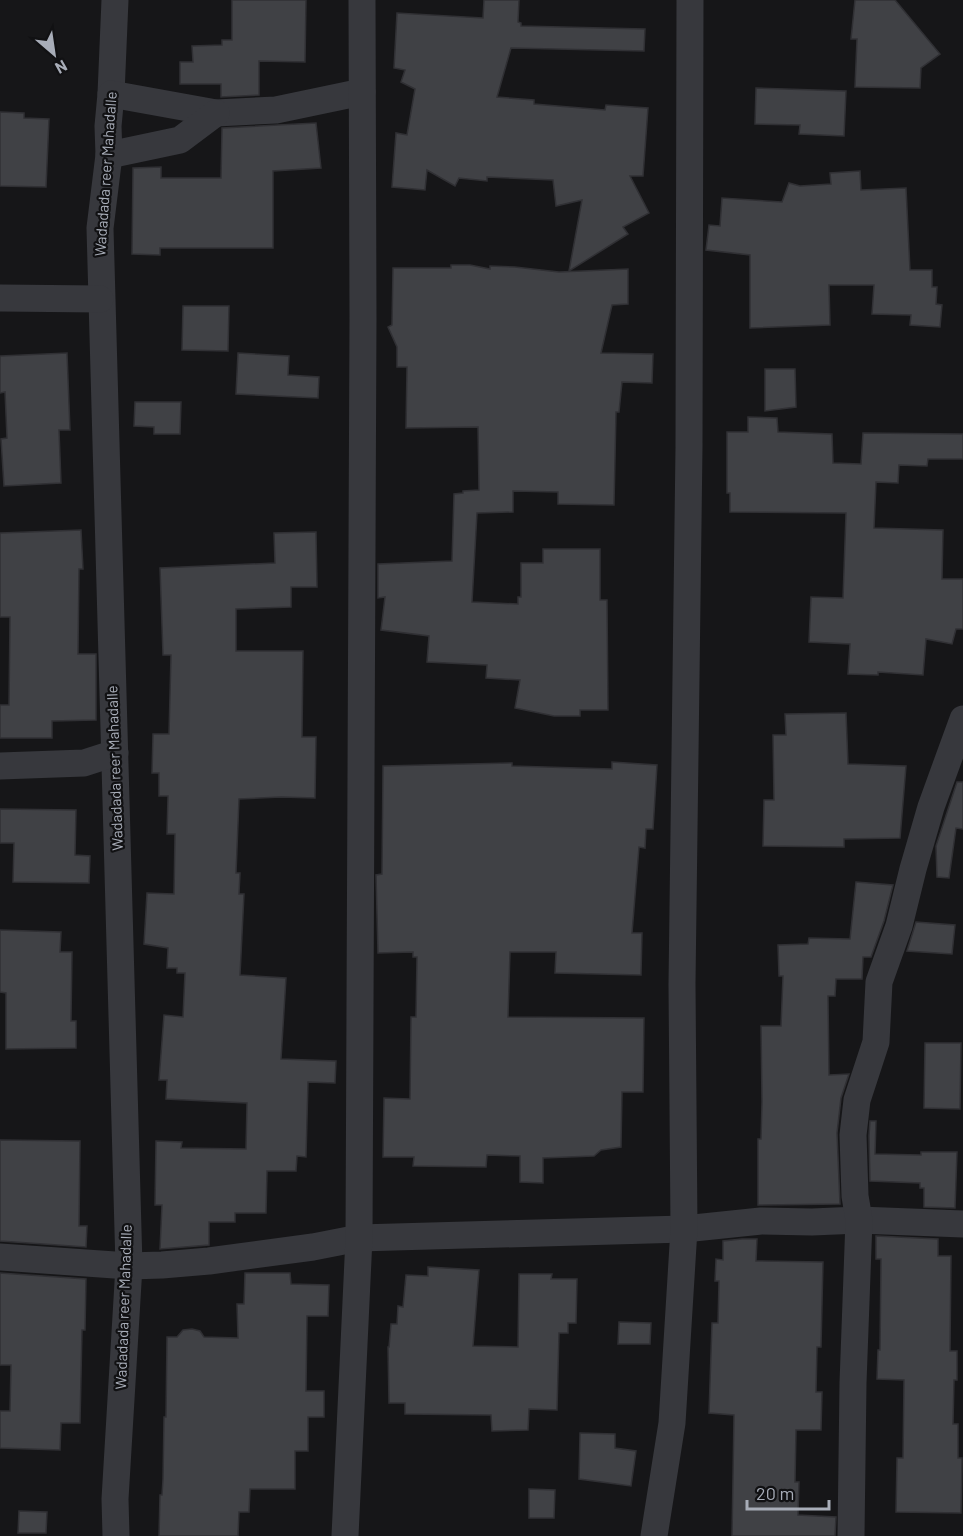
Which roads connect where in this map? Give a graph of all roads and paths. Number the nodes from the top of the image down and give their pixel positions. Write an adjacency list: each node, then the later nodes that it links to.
1 (115, 0): 5 (street, Wadadada reer Mahadalle)
2 (362, 0): 4 (street)
3 (690, 0): 15 (street)
4 (362, 92): 6 (street); 16 (street)
5 (111, 94): 6 (street); 7 (street, Wadadada reer Mahadalle)
6 (216, 112): 7 (street)
7 (109, 155): 9 (street, Wadadada reer Mahadalle)
8 (0, 298): 9 (street)
9 (100, 299): 11 (street, Wadadada reer Mahadalle)
10 (963, 719): 13 (street)
11 (115, 753): 12 (street); 18 (street, Wadadada reer Mahadalle)
12 (0, 766)
13 (859, 1220): 14 (street); 15 (street); 22 (street)
14 (963, 1224)
15 (684, 1229): 16 (street); 21 (street)
16 (359, 1238): 18 (street); 20 (street)
17 (0, 1257): 18 (street)
18 (129, 1266): 19 (street, Wadadada reer Mahadalle)
19 (116, 1536)
20 (345, 1536)
21 (654, 1536)
22 (851, 1536)

